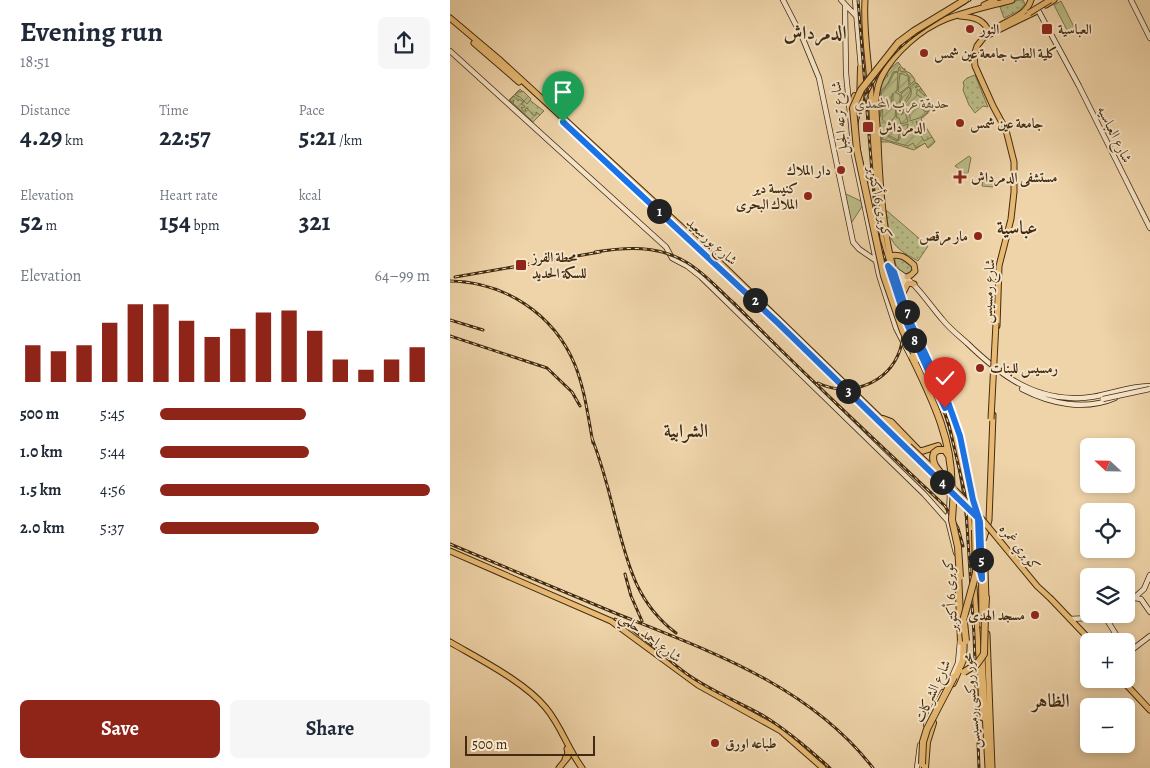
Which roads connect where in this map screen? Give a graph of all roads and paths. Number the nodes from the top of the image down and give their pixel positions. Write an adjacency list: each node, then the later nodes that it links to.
1 (783, 0): 29 (main road)
2 (841, 0): 13 (main road)
3 (855, 0): 17 (main road)
4 (865, 0): 30 (main road, محور روكسى رمسيس)
5 (960, 0): 45 (highway, كوبرى 6 أكتوبر, bridge)
6 (965, 0): 25 (highway, كوبرى 6 أكتوبر, bridge)
7 (1004, 0): 12 (main road)
8 (1012, 0): 12 (main road)
9 (1131, 0): 20 (main road)
10 (1029, 1): 14 (main road); 19 (main road)
11 (1051, 1): 14 (main road); 19 (main road, bridge)
12 (996, 2): 15 (main road, شارع رمسيس); 15 (main road)
13 (845, 4): 17 (main road); 29 (main road, شارع ترعه الجبل)
14 (1038, 10): 19 (main road); 24 (main road, شارع العباسيه)
15 (973, 12): 16 (main road, شارع رمسيس)
16 (956, 16): 19 (main road); 28 (main road, شارع رمسيس)
17 (857, 17): 22 (main road)
18 (450, 19): 39 (main road, شارع بورسعيد)
19 (987, 36): 23 (main road, شارع رمسيس)
20 (1150, 38)
21 (450, 51): 49 (main road, شارع الشركات)
22 (861, 68): 25 (highway, bridge)
23 (979, 73): 35 (main road, شارع رمسيس); 46 (main road, شارع رمسيس, bridge)
24 (1088, 103): 26 (main road, شارع العباسيه); 27 (main road, شارع العباسيه)
25 (854, 121): 45 (highway, كوبرى 6 أكتوبر, bridge)
26 (1150, 223)
27 (1150, 228)
28 (889, 256): 31 (main road, شارع رمسيس); 32 (main road)
29 (875, 260): 50 (main road, شارع ترعه الجبل)
30 (888, 266): 31 (main road); 80 (main road, محور روكسى رمسيس)
31 (895, 271): 32 (main road); 34 (main road, شارع رمسيس)
32 (907, 277): 33 (main road)
33 (914, 284): 34 (main road); 35 (main road)
34 (901, 296): 48 (main road, شارع رمسيس)
35 (993, 367): 36 (main road, شارع رمسيس); 37 (main road)
36 (994, 376): 42 (main road); 46 (main road, شارع رمسيس)
37 (1024, 387): 40 (main road); 41 (main road)
38 (1150, 388): 40 (main road); 41 (main road, bridge)
39 (849, 389): 43 (main road, شارع بورسعيد); 44 (main road, شارع بورسعيد)
40 (1118, 394): 42 (main road)
41 (1103, 398): 42 (main road)
42 (1057, 402)
43 (883, 419): 44 (main road, شارع بورسعيد); 45 (highway, bridge)
44 (908, 447): 47 (main road, كوبري غمره, bridge); 51 (main road, كوبري غمره, bridge)
45 (950, 454): 47 (highway, bridge); 64 (highway, كوبرى 6 أكتوبر, bridge); 72 (highway, كوبرى 6 أكتوبر, bridge)
46 (991, 455): 57 (main road, شارع رمسيس)
47 (951, 486): 59 (main road, كوبري غمره, bridge)
48 (974, 503): 55 (main road, شارع رمسيس); 64 (highway, bridge)
49 (938, 509): 50 (main road, شارع الشركات); 52 (main road, شارع الشركات)
50 (947, 514): 52 (main road, شارع الشركات)
51 (978, 518): 55 (main road, bridge); 59 (main road, كوبري غمره, bridge)
52 (950, 529): 77 (main road, شارع الشركات); 81 (main road, شارع الشركات)
53 (450, 553): 60 (main road, شارع احمد حلمي)
54 (1150, 575): 56 (main road)
55 (982, 579): 70 (main road, شارع رمسيس)
56 (1135, 597)
57 (986, 598): 70 (main road, شارع رمسيس); 72 (highway, bridge)
58 (1135, 598): 61 (main road)
59 (1049, 600): 63 (main road); 65 (main road)
60 (580, 609): 84 (main road, شارع احمد حلمي); 85 (main road, شارع احمد حلمي)
61 (1150, 612)
62 (1080, 618): 63 (main road)
63 (1070, 619): 66 (main road)
64 (962, 628): 77 (highway); 78 (highway, كوبرى 6 أكتوبر, bridge)
65 (1081, 633)
66 (1082, 633)
67 (1150, 636): 69 (main road)
68 (450, 643): 79 (main road)
69 (1135, 647)
70 (985, 650): 71 (main road, شارع رمسيس)
71 (985, 664): 80 (main road, شارع رمسيس); 87 (main road, شارع رمسيس)
72 (956, 681): 78 (highway, كوبرى 6 أكتوبر, bridge)
73 (1129, 688): 76 (main road)
74 (1133, 688): 75 (main road)
75 (1150, 706)
76 (1150, 710)
77 (936, 712): 81 (highway)
78 (924, 752): 81 (highway, bridge)
79 (569, 756): 82 (main road); 83 (main road)
80 (988, 756): 86 (main road, شارع رمسيس)
81 (921, 767)
82 (559, 768)
83 (580, 768)
84 (819, 768)
85 (823, 768)
86 (988, 768)
87 (992, 768)

